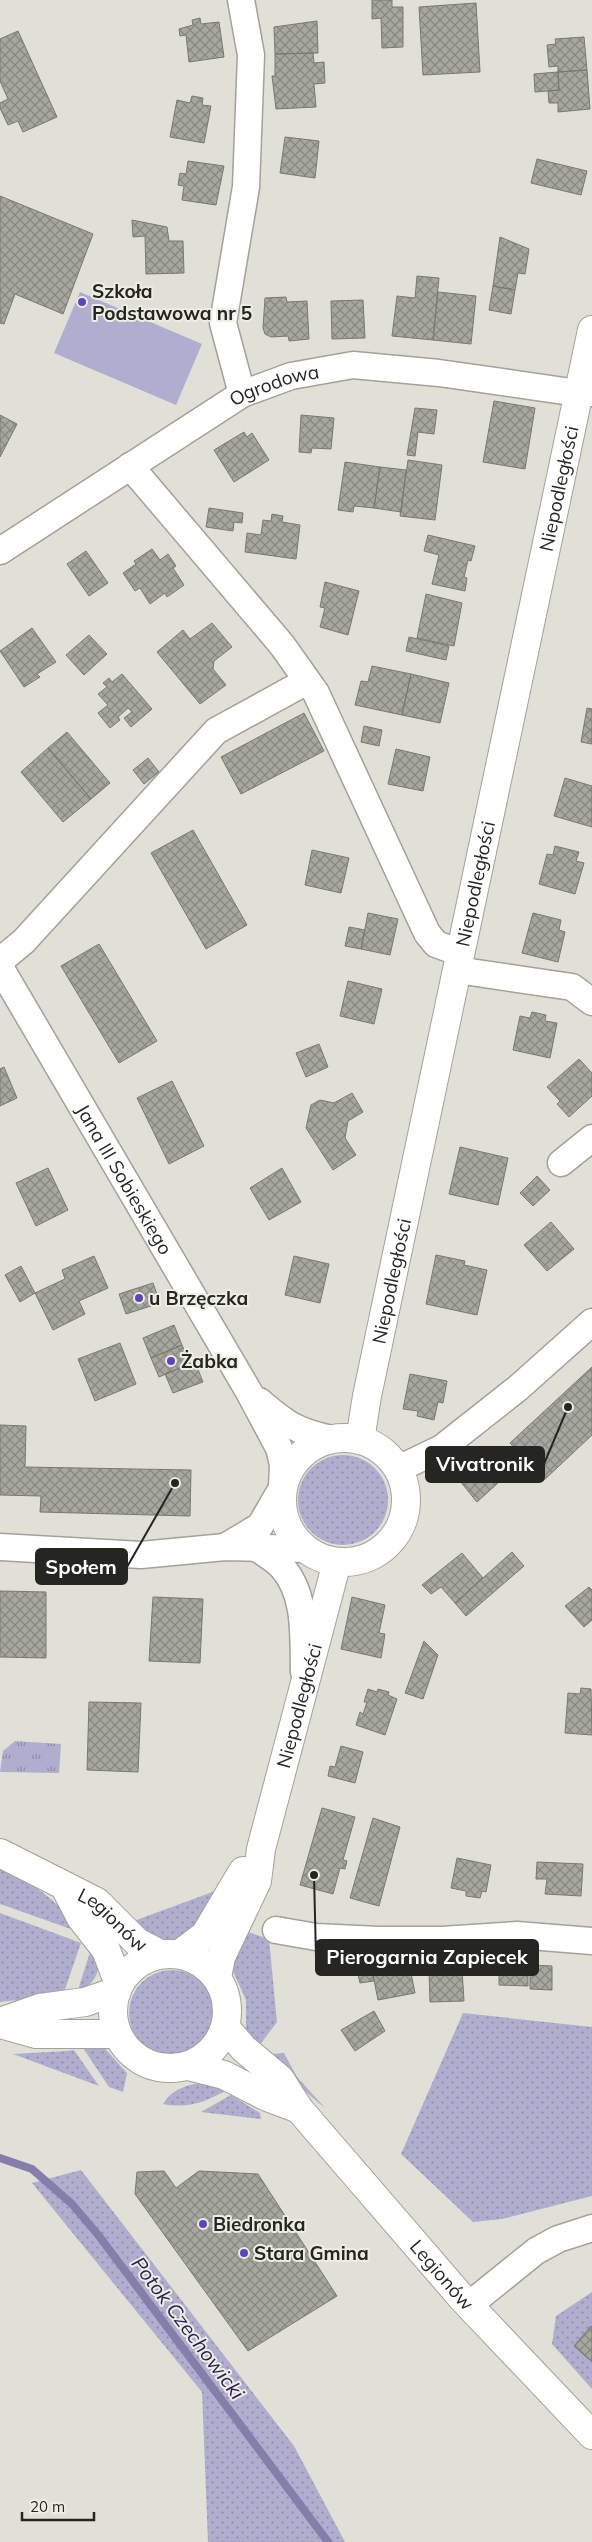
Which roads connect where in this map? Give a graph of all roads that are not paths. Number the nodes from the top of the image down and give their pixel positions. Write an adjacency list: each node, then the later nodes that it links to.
1 (241, 0): 4 (street)
2 (592, 330): 3 (street, Niepodległości)
3 (585, 393): 4 (street, Ogrodowa); 9 (street, Niepodległości)
4 (242, 394): 5 (street, Ogrodowa)
5 (130, 466): 6 (street, Ogrodowa); 7 (street)
6 (0, 552)
7 (307, 681): 8 (street); 9 (street)
8 (0, 961)
9 (459, 962): 11 (street); 17 (street, Niepodległości)
10 (0, 967): 15 (street, Jana III Sobieskiego)
11 (591, 997)
12 (592, 1138): 13 (street)
13 (561, 1163)
14 (592, 1322): 18 (street)
15 (249, 1392): 16 (street, Jana III Sobieskiego); 19 (street, Jana III Sobieskiego)
16 (332, 1439): 17 (street); 19 (street)
17 (360, 1440): 18 (street)
18 (398, 1469): 24 (street)
19 (282, 1488): 21 (street); 23 (street)
20 (0, 1547): 21 (street)
21 (225, 1547): 22 (street)
22 (257, 1548): 23 (street); 25 (street)
23 (306, 1549): 24 (street)
24 (337, 1562): 25 (street, Niepodległości)
25 (304, 1688): 26 (street, Niepodległości)
26 (261, 1849): 31 (street, Niepodległości); 32 (street, Niepodległości)
27 (0, 1853): 28 (street, Legionów)
28 (65, 1887): 31 (street, Legionów); 33 (street, Legionów)
29 (276, 1930): 30 (street)
30 (592, 1941)
31 (170, 1954): 32 (street); 33 (street)
32 (217, 1977): 35 (street)
33 (118, 1988): 34 (street); 36 (street)
34 (0, 2023): 36 (street)
35 (226, 2028): 37 (street); 38 (street, Legionów)
36 (117, 2034): 37 (street)
37 (188, 2066): 38 (street, Legionów)
38 (299, 2109): 40 (street, Legionów)
39 (592, 2228): 40 (street)
40 (469, 2305): 41 (street, Legionów)
41 (592, 2435)

